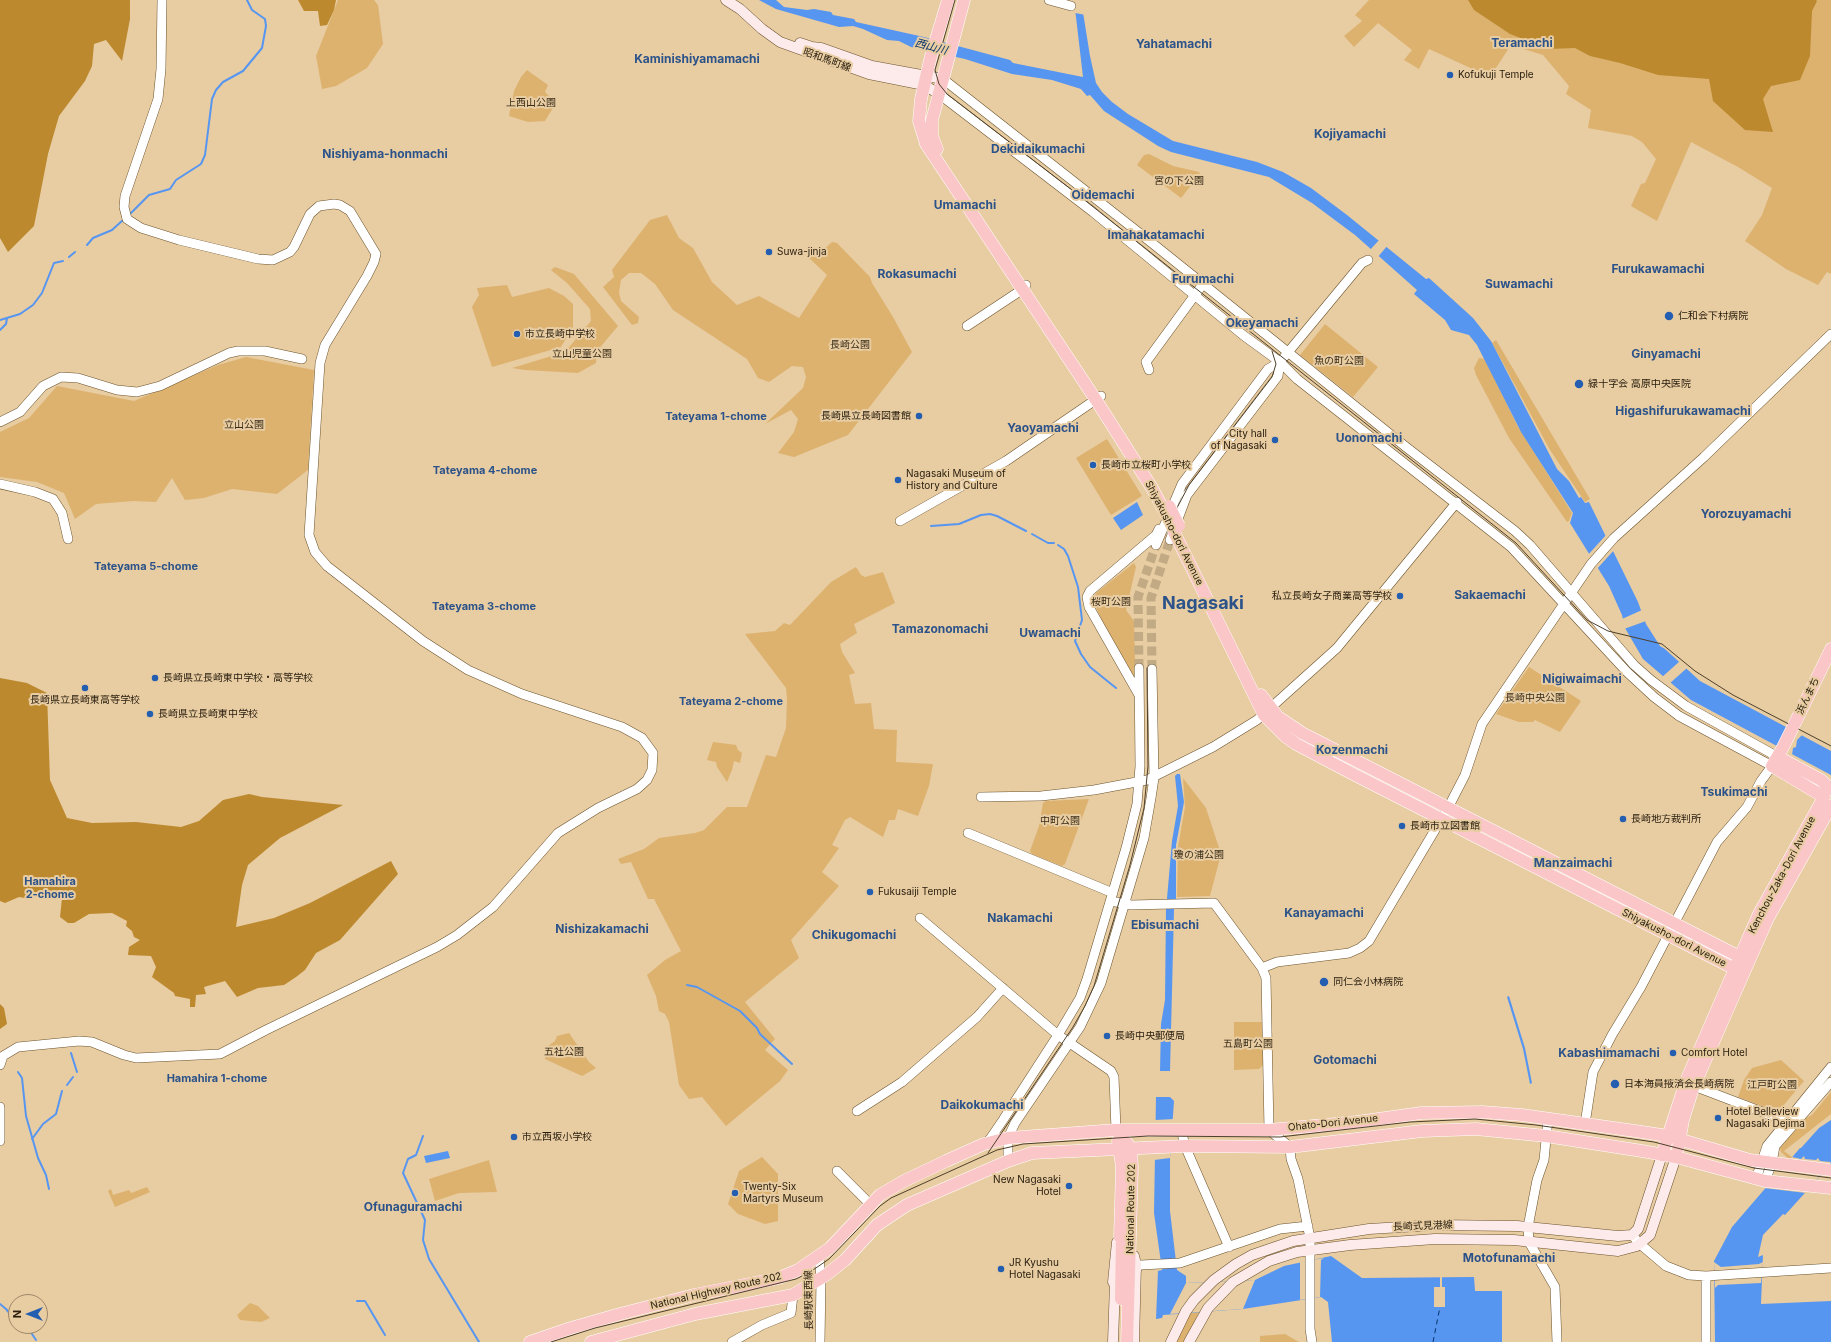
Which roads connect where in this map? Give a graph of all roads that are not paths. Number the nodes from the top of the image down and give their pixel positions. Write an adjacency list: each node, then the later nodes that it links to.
1 (162, 0): 61 (street)
2 (726, 0): 9 (main road, 昭和馬町線)
3 (738, 0): 9 (main road, 昭和馬町線)
4 (948, 0): 9 (highway, Shiyakusho-dori Avenue)
5 (964, 0): 8 (highway, Shiyakusho-dori Avenue)
6 (1050, 0): 7 (street)
7 (1071, 6)
8 (943, 79): 9 (main road, 昭和馬町線); 10 (highway, Shiyakusho-dori Avenue); 11 (street)
9 (925, 80): 10 (main road, 昭和馬町線); 17 (highway, Shiyakusho-dori Avenue)
10 (939, 94): 12 (street); 17 (highway, Shiyakusho-dori Avenue)
11 (1102, 203): 12 (street); 13 (street)
12 (1093, 212): 14 (street)
13 (1152, 243): 14 (street); 16 (street)
14 (1143, 253): 18 (street)
15 (1368, 260): 23 (street)
16 (1203, 284): 18 (street); 19 (street)
17 (1025, 287): 20 (street); 27 (highway, Shiyakusho-dori Avenue)
18 (1195, 296): 22 (street); 26 (street)
19 (1254, 325): 22 (street); 23 (street)
20 (967, 326)
21 (1831, 334): 36 (street)
22 (1243, 335): 25 (street)
23 (1288, 352): 25 (street); 30 (street)
24 (302, 359): 28 (street)
25 (1280, 362): 30 (street); 33 (street); 35 (street)
26 (1148, 370)
27 (1099, 398): 31 (highway, Shiyakusho-dori Avenue); 32 (street)
28 (0, 422)
29 (0, 484): 34 (street)
30 (1460, 499): 36 (street); 37 (street); 42 (street)
31 (1166, 508): 33 (highway, Shiyakusho-dori Avenue); 41 (street)
32 (900, 521)
33 (1174, 532): 42 (highway, Shiyakusho-dori Avenue)
34 (68, 540)
35 (1156, 545)
36 (1571, 592): 37 (street); 43 (street)
37 (1564, 604): 43 (street); 48 (street)
38 (1831, 649): 43 (highway, 浜んまち, bridge)
39 (1139, 668): 41 (street)
40 (1152, 669): 44 (street)
41 (1139, 696): 45 (street)
42 (1267, 711): 44 (street); 48 (highway, Shiyakusho-dori Avenue); 49 (highway, Shiyakusho-dori Avenue)
43 (1777, 757): 46 (highway); 54 (street)
44 (1154, 778): 45 (street); 52 (street)
45 (1139, 782): 47 (street); 51 (street)
46 (1830, 795): 56 (highway, Kenchou-Zaka-Dori Avenue)
47 (981, 797)
48 (1448, 808): 49 (street); 54 (highway, Shiyakusho-dori Avenue)
49 (1442, 820): 55 (highway, Shiyakusho-dori Avenue); 57 (street)
50 (968, 833): 51 (street)
51 (1112, 897): 52 (street); 59 (street)
52 (1124, 904): 57 (street); 60 (street)
53 (920, 918): 58 (street)
54 (1674, 923): 55 (street); 56 (highway, Shiyakusho-dori Avenue)
55 (1669, 935): 56 (highway, Shiyakusho-dori Avenue); 70 (street)
56 (1740, 964): 64 (highway, Kenchou-Zaka-Dori Avenue); 77 (highway, Kenchou-Zaka-Dori Avenue)
57 (1262, 968): 73 (street)
58 (1002, 988): 59 (street); 66 (street)
59 (1058, 1035): 60 (street); 79 (street)
60 (1069, 1043): 69 (street); 72 (street)
61 (0, 1065)
62 (1831, 1067): 68 (street)
63 (1831, 1082): 86 (street)
64 (1694, 1086): 68 (street); 77 (highway, Kenchou-Zaka-Dori Avenue)
65 (0, 1107): 78 (street)
66 (857, 1111)
67 (1548, 1118): 70 (highway, Ohato-Dori Avenue); 73 (highway, Ohato-Dori Avenue); 74 (street)
68 (1786, 1121): 86 (street)
69 (1015, 1123): 75 (street); 76 (street)
70 (1585, 1124): 77 (highway, Ohato-Dori Avenue)
71 (1178, 1129): 72 (highway, Ohato-Dori Avenue); 73 (highway, Ohato-Dori Avenue); 80 (street)
72 (1116, 1130): 75 (highway, Ohato-Dori Avenue); 82 (highway)
73 (1269, 1130): 81 (street)
74 (1546, 1136): 81 (highway, Ohato-Dori Avenue); 83 (highway, Ohato-Dori Avenue); 93 (street)
75 (1023, 1137): 76 (highway, Ohato-Dori Avenue)
76 (1008, 1138): 79 (highway, Ohato-Dori Avenue); 85 (street)
77 (1674, 1138): 83 (highway, Kenchou-Zaka-Dori Avenue); 84 (highway, Kenchou-Zaka-Dori Avenue); 86 (highway, Ohato-Dori Avenue)
78 (0, 1141)
79 (984, 1144): 91 (highway, National Highway Route 202)
80 (1179, 1147): 81 (highway, Ohato-Dori Avenue); 82 (highway, Ohato-Dori Avenue); 99 (street)
81 (1290, 1147): 92 (street)
82 (1125, 1148): 85 (highway, Ohato-Dori Avenue); 95 (highway, National Route 202); 102 (highway, National Route 202)
83 (1662, 1155): 84 (highway, Ohato-Dori Avenue); 94 (main road)
84 (1676, 1157): 89 (highway, Ohato-Dori Avenue); 98 (main road)
85 (1008, 1161): 105 (highway, National Highway Route 202)
86 (1767, 1163): 87 (highway, Ohato-Dori Avenue); 89 (street)
87 (1831, 1170)
88 (837, 1171): 91 (street)
89 (1764, 1180): 90 (highway, Ohato-Dori Avenue)
90 (1826, 1187)
91 (871, 1205): 101 (highway, National Highway Route 202)
92 (1308, 1226): 96 (street); 99 (street)
93 (1528, 1227): 94 (main road, 長崎式見港線); 96 (main road, 長崎式見港線); 97 (street)
94 (1632, 1235): 98 (street)
95 (1120, 1237): 102 (highway, National Route 202); 106 (main road)
96 (1310, 1238): 100 (street); 116 (main road, 長崎式見港線)
97 (1529, 1242): 98 (main road, 長崎式見港線); 100 (main road, 長崎式見港線); 119 (street)
98 (1640, 1244): 104 (street)
99 (1229, 1247): 102 (street)
100 (1311, 1255): 117 (main road, 長崎式見港線); 118 (street)
101 (819, 1257): 105 (street, 長崎駅東西線); 108 (highway, National Highway Route 202)
102 (1135, 1265): 106 (highway, National Route 202); 114 (highway, National Route 202); 115 (main road)
103 (1831, 1268): 104 (street)
104 (1710, 1276): 120 (street)
105 (821, 1278): 107 (highway, National Highway Route 202); 111 (street, 長崎駅東西線)
106 (1118, 1283): 112 (main road); 113 (highway, National Route 202)
107 (793, 1295): 109 (highway, National Highway Route 202); 110 (street)
108 (530, 1342)
109 (591, 1342)
110 (732, 1342)
111 (820, 1342)
112 (1112, 1342)
113 (1120, 1342)
114 (1127, 1342)
115 (1134, 1342)
116 (1172, 1342)
117 (1190, 1342)
118 (1312, 1342)
119 (1557, 1342)
120 (1706, 1342)

